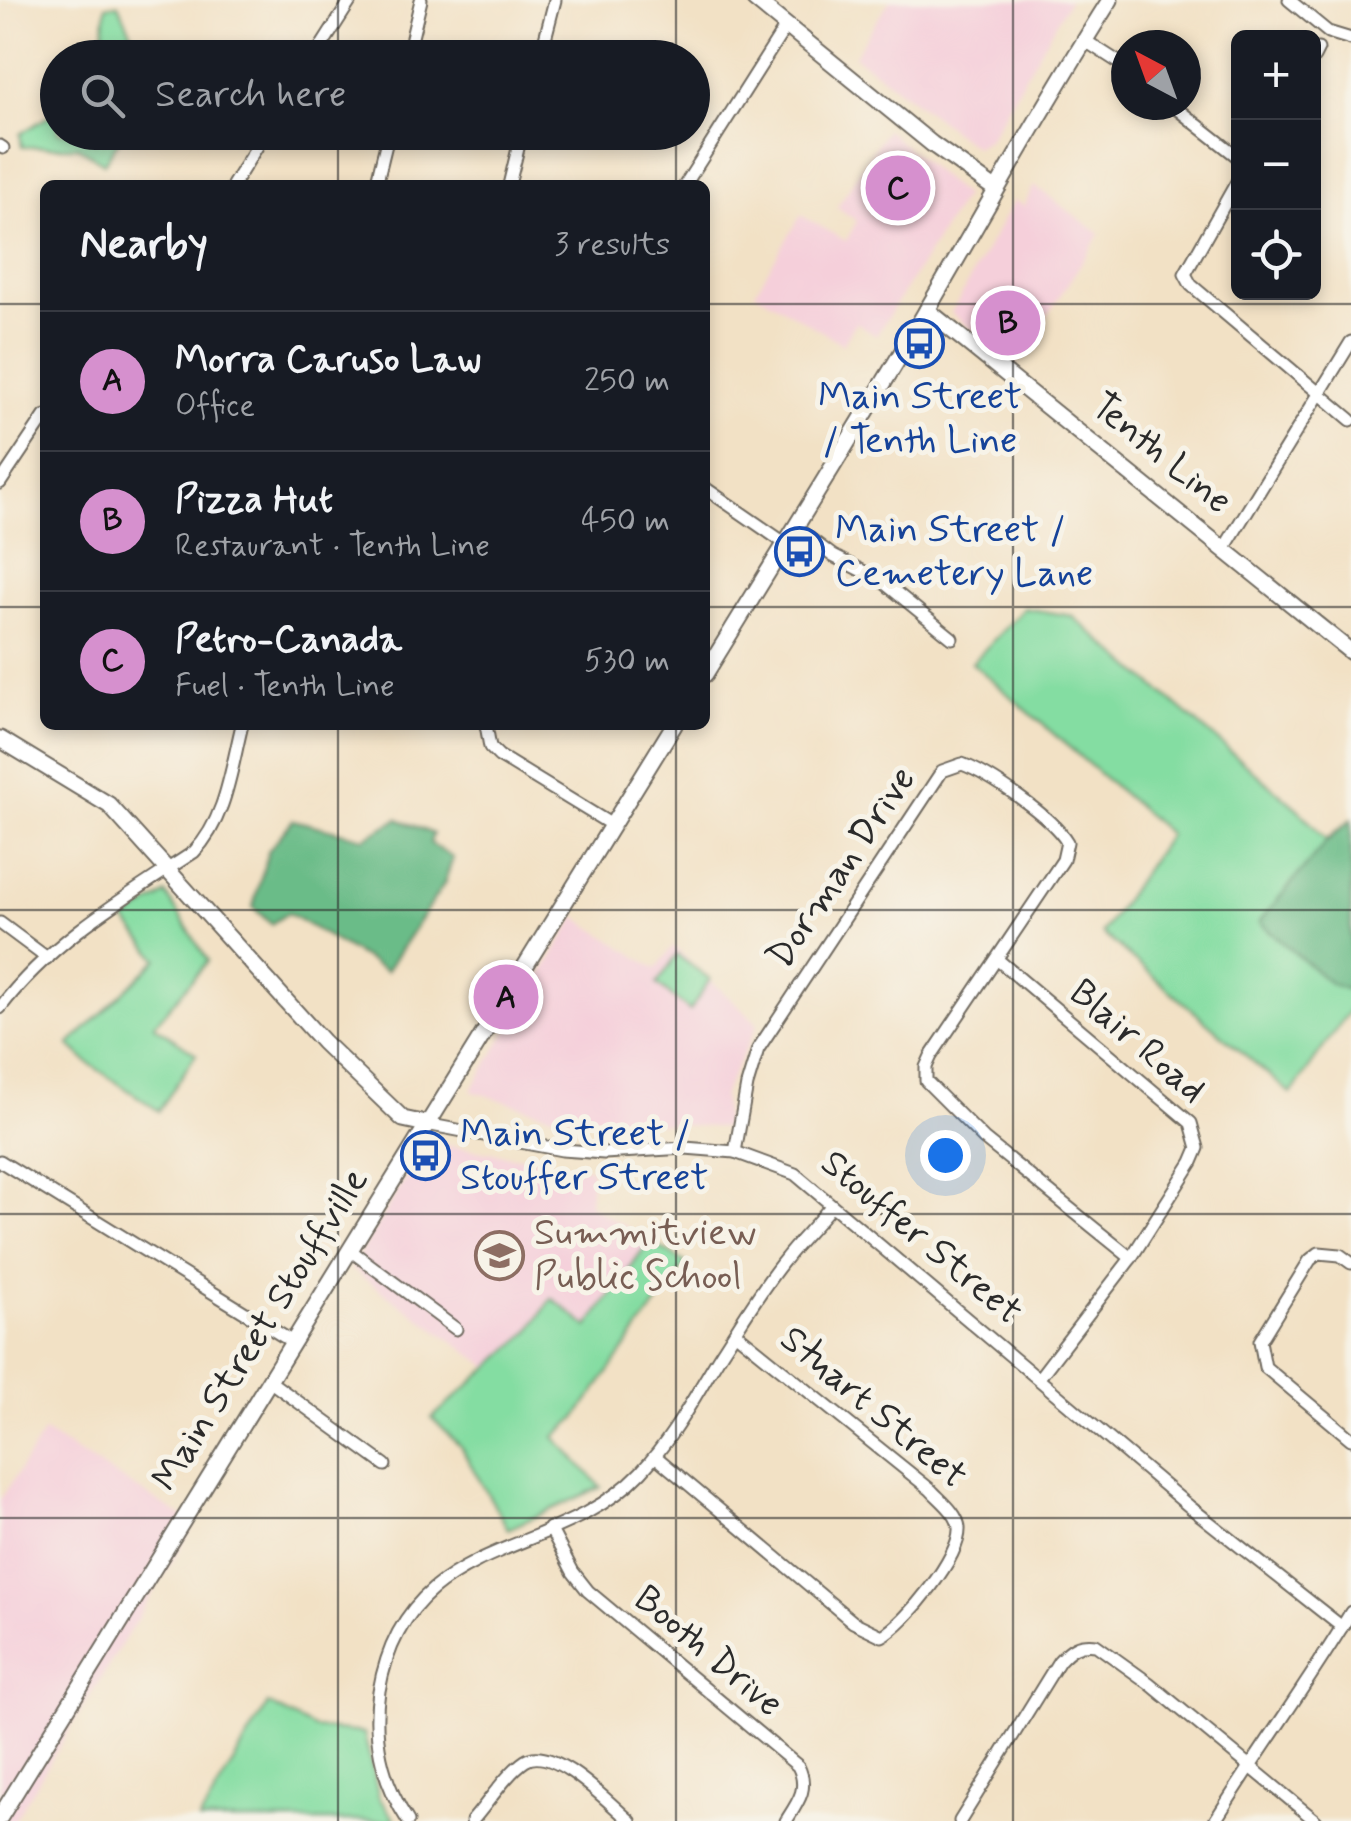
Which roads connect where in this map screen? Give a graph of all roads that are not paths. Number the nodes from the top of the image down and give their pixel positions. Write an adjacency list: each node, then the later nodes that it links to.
1 (351, 0): 9 (street)
2 (422, 0): 10 (street)
3 (554, 0): 11 (street)
4 (754, 0): 7 (main road)
5 (1110, 0): 12 (main road)
6 (1290, 0): 8 (street)
7 (786, 26): 15 (street); 25 (main road)
8 (1351, 38)
9 (325, 40)
10 (412, 40)
11 (544, 40)
12 (1084, 40): 13 (street); 25 (main road)
13 (1111, 58)
14 (1191, 120): 20 (street)
15 (710, 147)
16 (255, 150): 21 (street)
17 (385, 150): 22 (street)
18 (518, 150): 23 (street)
19 (708, 150): 24 (street)
20 (1231, 152)
21 (236, 180)
22 (377, 180)
23 (510, 180)
24 (689, 180)
25 (994, 190): 27 (main road)
26 (1231, 192): 29 (street)
27 (927, 310): 34 (main road); 36 (main road, Tenth Line)
28 (1351, 342): 29 (street)
29 (1320, 394): 30 (street); 36 (street)
30 (1351, 420)
31 (40, 424): 32 (street)
32 (0, 484)
33 (710, 491): 35 (street)
34 (796, 528): 35 (main road); 37 (street)
35 (786, 544): 39 (main road)
36 (1225, 548): 38 (main road, Tenth Line)
37 (952, 638)
38 (1351, 652)
39 (710, 666)
40 (241, 730): 45 (street)
41 (487, 730): 44 (street)
42 (671, 730): 44 (main road, Main Street Stouffville)
43 (0, 739): 45 (main road, Stouffer Street)
44 (612, 825): 50 (main road, Main Street Stouffville)
45 (166, 870): 47 (street); 50 (main road, Stouffer Street)
46 (0, 923): 47 (street)
47 (46, 958): 49 (street)
48 (998, 960): 51 (street, Dorman Drive); 55 (street, Blair Road); 55 (street, Dorman Drive)
49 (0, 1008)
50 (426, 1124): 51 (street, Stouffer Street); 54 (main road, Main Street Stouffville)
51 (735, 1152): 53 (street, Stouffer Street)
52 (0, 1160): 59 (street)
53 (831, 1206): 58 (street); 60 (street, Stouffer Street)
54 (350, 1250): 57 (street); 59 (main road, Main Street Stouffville)
55 (1131, 1258): 60 (street, Blair Road)
56 (1351, 1263): 62 (street)
57 (456, 1329)
58 (736, 1334): 63 (street); 63 (street, Stuart Street)
59 (292, 1341): 61 (main road, Main Street Stouffville)
60 (1039, 1378): 67 (street, Stouffer Street)
61 (268, 1380): 64 (street); 69 (main road, Main Street Stouffville)
62 (1351, 1439)
63 (655, 1456): 65 (street)
64 (385, 1465)
65 (550, 1528): 70 (street); 73 (street, Booth Drive)
66 (1351, 1612): 67 (street)
67 (1342, 1627): 68 (street)
68 (1248, 1768): 74 (street); 75 (street); 76 (street)
69 (0, 1817)
70 (408, 1821)
71 (472, 1821): 72 (street)
72 (630, 1821)
73 (786, 1821)
74 (960, 1821)
75 (1215, 1821)
76 (1316, 1821)

